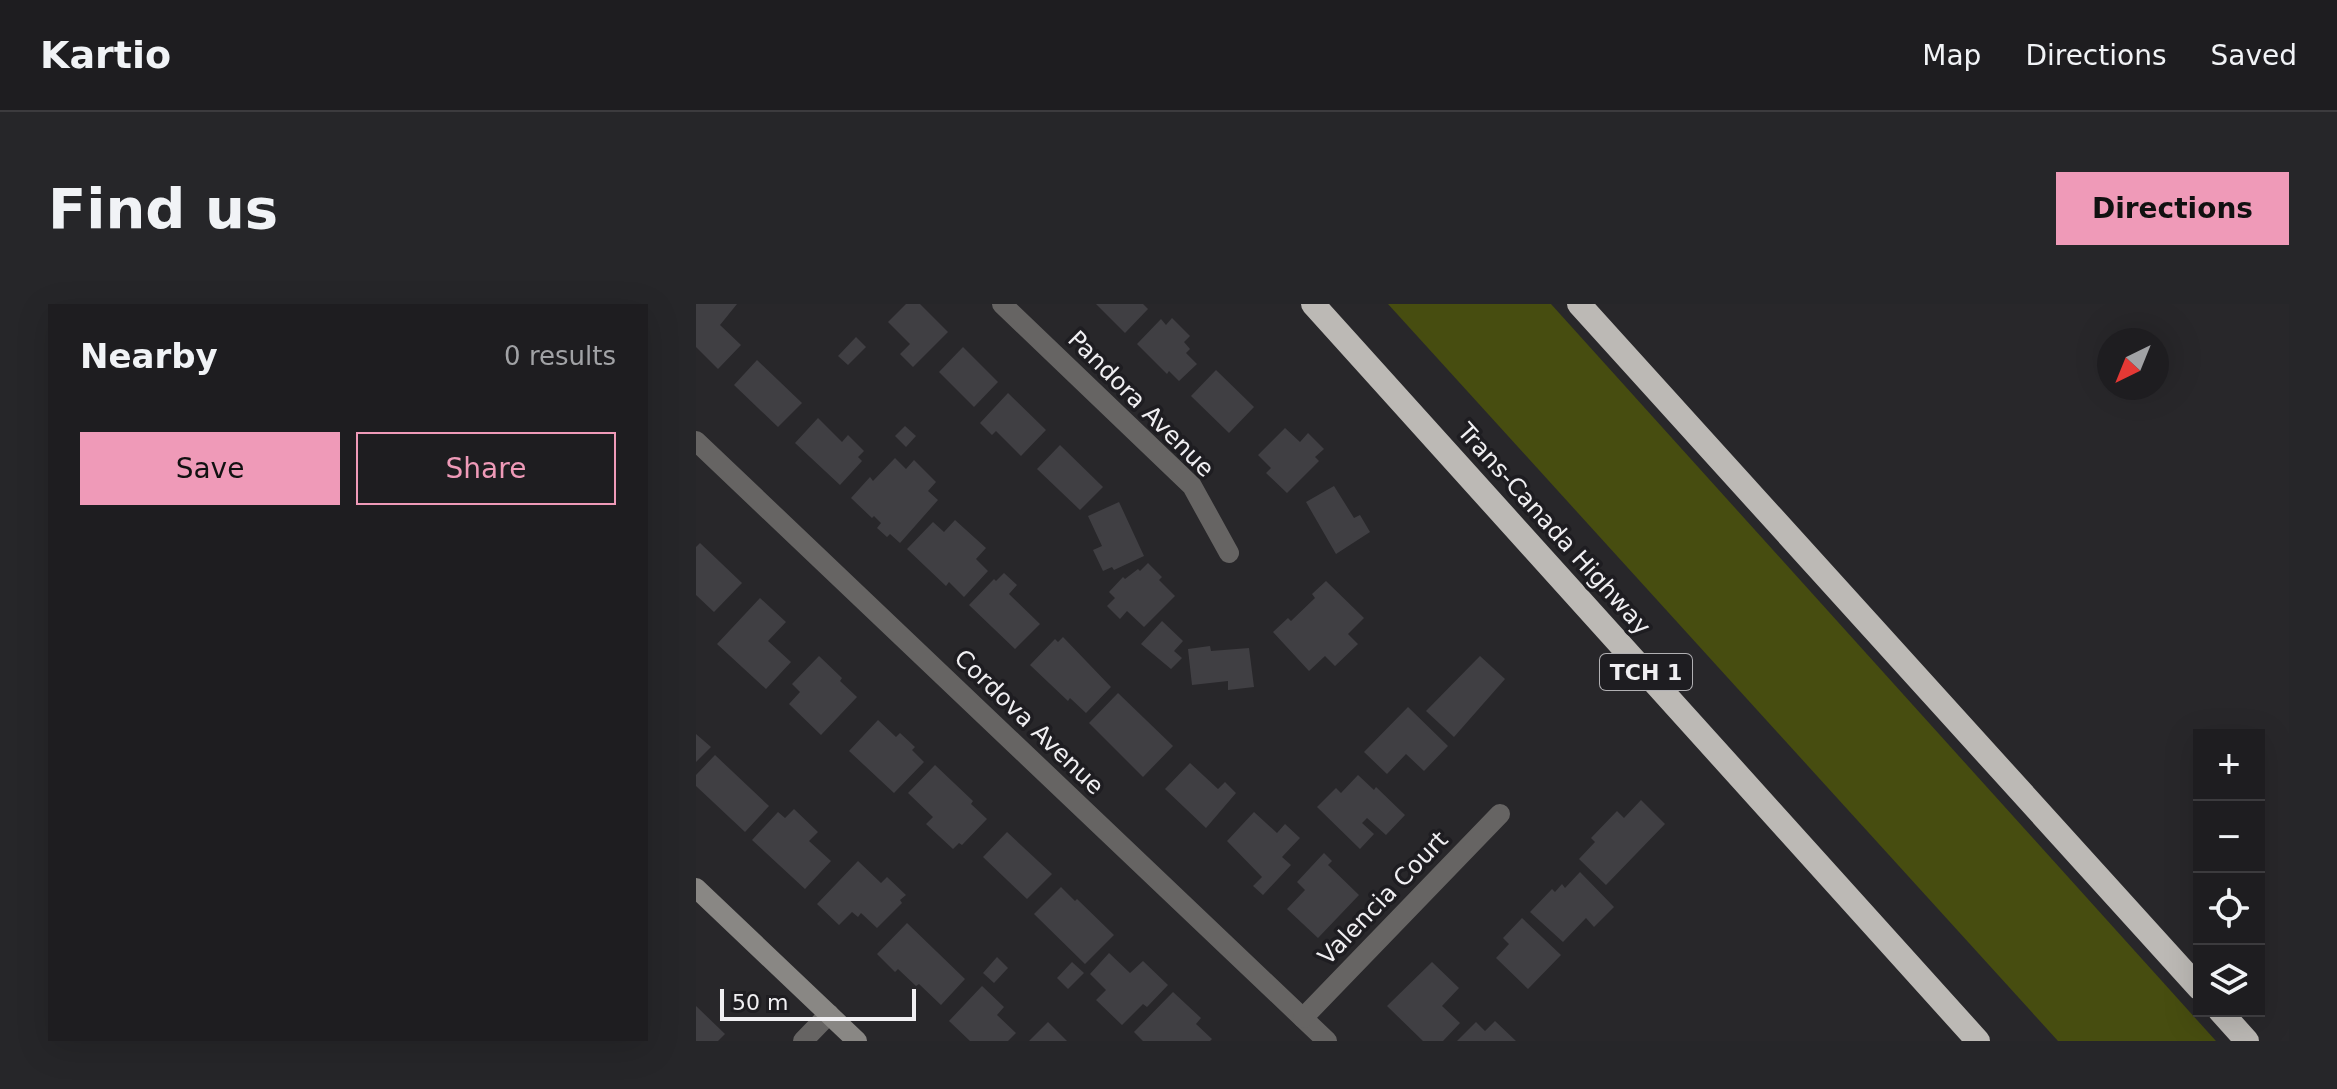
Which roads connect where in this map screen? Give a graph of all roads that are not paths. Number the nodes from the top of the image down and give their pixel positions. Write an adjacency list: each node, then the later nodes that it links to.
1 (1002, 304): 5 (street, Pandora Avenue)
2 (1313, 304): 15 (highway, Trans-Canada Highway / TCH 1)
3 (1579, 304): 8 (highway)
4 (696, 441): 11 (street, Cordova Avenue)
5 (1229, 553)
6 (1500, 814): 11 (street, Valencia Court)
7 (696, 888): 9 (main road)
8 (2193, 981)
9 (829, 1014): 12 (street); 13 (main road)
10 (2225, 1017): 16 (highway)
11 (1303, 1018): 14 (street, Cordova Avenue)
12 (803, 1041)
13 (857, 1041)
14 (1327, 1041)
15 (1978, 1041)
16 (2247, 1041)

